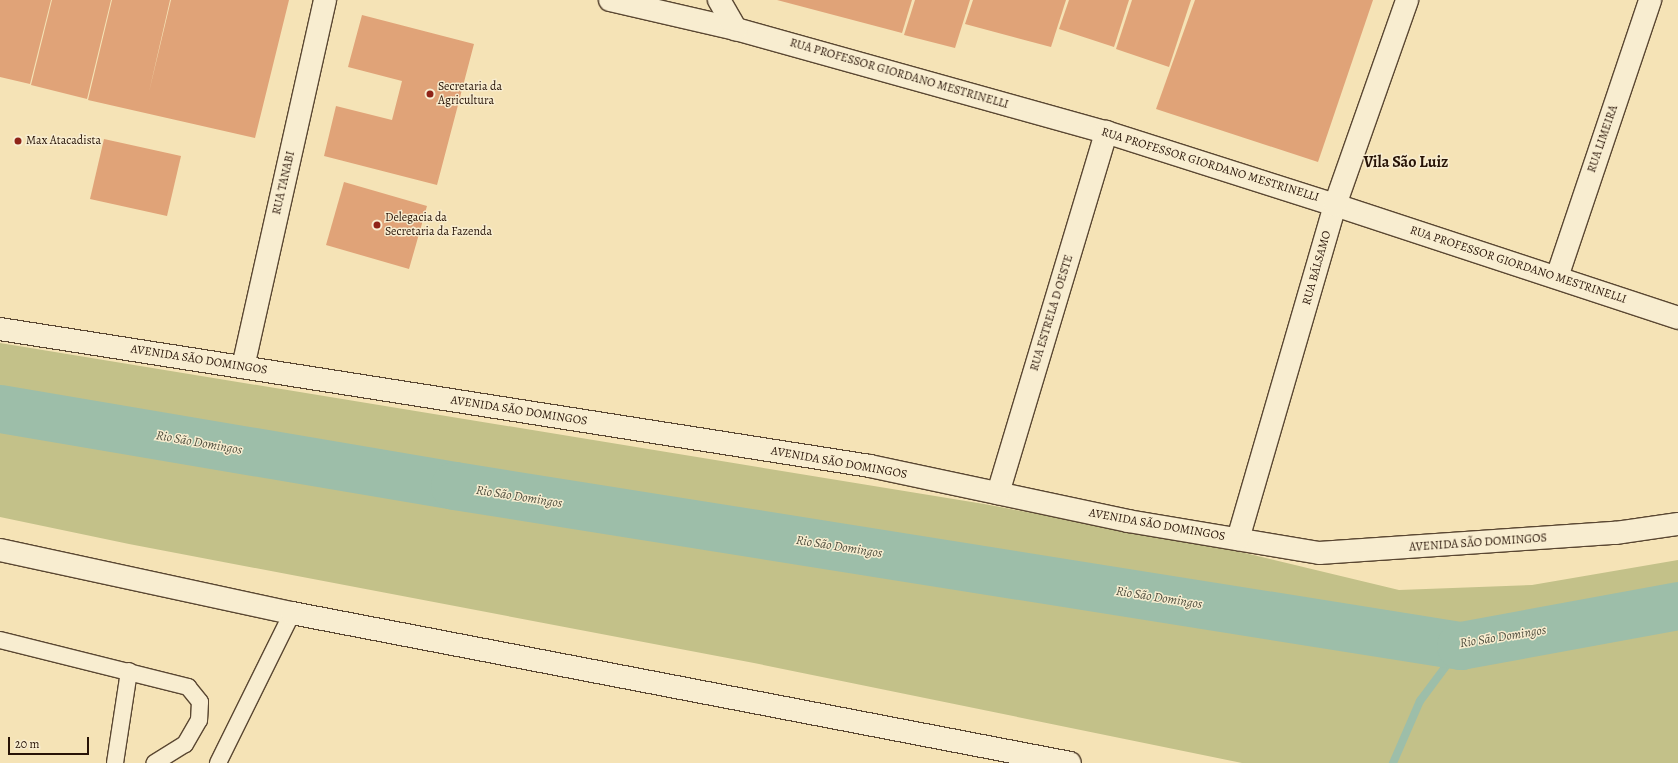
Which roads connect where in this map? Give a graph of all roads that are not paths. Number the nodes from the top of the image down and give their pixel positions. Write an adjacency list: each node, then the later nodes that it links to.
1 (325, 0): 12 (street, RUA TANABI)
2 (610, 0): 6 (street, RUA PROFESSOR GIORDANO MESTRINELLI)
3 (719, 0): 6 (street)
4 (1407, 0): 8 (street, RUA BÁLSAMO)
5 (1650, 0): 9 (street, RUA LIMEIRA)
6 (736, 29): 7 (street, RUA PROFESSOR GIORDANO MESTRINELLI)
7 (1106, 132): 8 (street, RUA PROFESSOR GIORDANO MESTRINELLI); 13 (street, RUA ESTRELA D OESTE)
8 (1335, 205): 9 (street, RUA PROFESSOR GIORDANO MESTRINELLI); 15 (street, RUA BÁLSAMO)
9 (1557, 277): 10 (street, RUA PROFESSOR GIORDANO MESTRINELLI)
10 (1678, 318)
11 (0, 329): 12 (street, AVENIDA SÃO DOMINGOS)
12 (243, 367): 13 (street, AVENIDA SÃO DOMINGOS)
13 (998, 493): 15 (street, AVENIDA SÃO DOMINGOS)
14 (1678, 524): 15 (street, AVENIDA SÃO DOMINGOS)
15 (1238, 539)
16 (0, 550): 17 (street)
17 (292, 613): 22 (lane); 23 (street)
18 (0, 640): 19 (lane)
19 (129, 671): 20 (lane); 21 (lane)
20 (115, 763)
21 (154, 763)
22 (218, 763)
23 (1070, 763)

